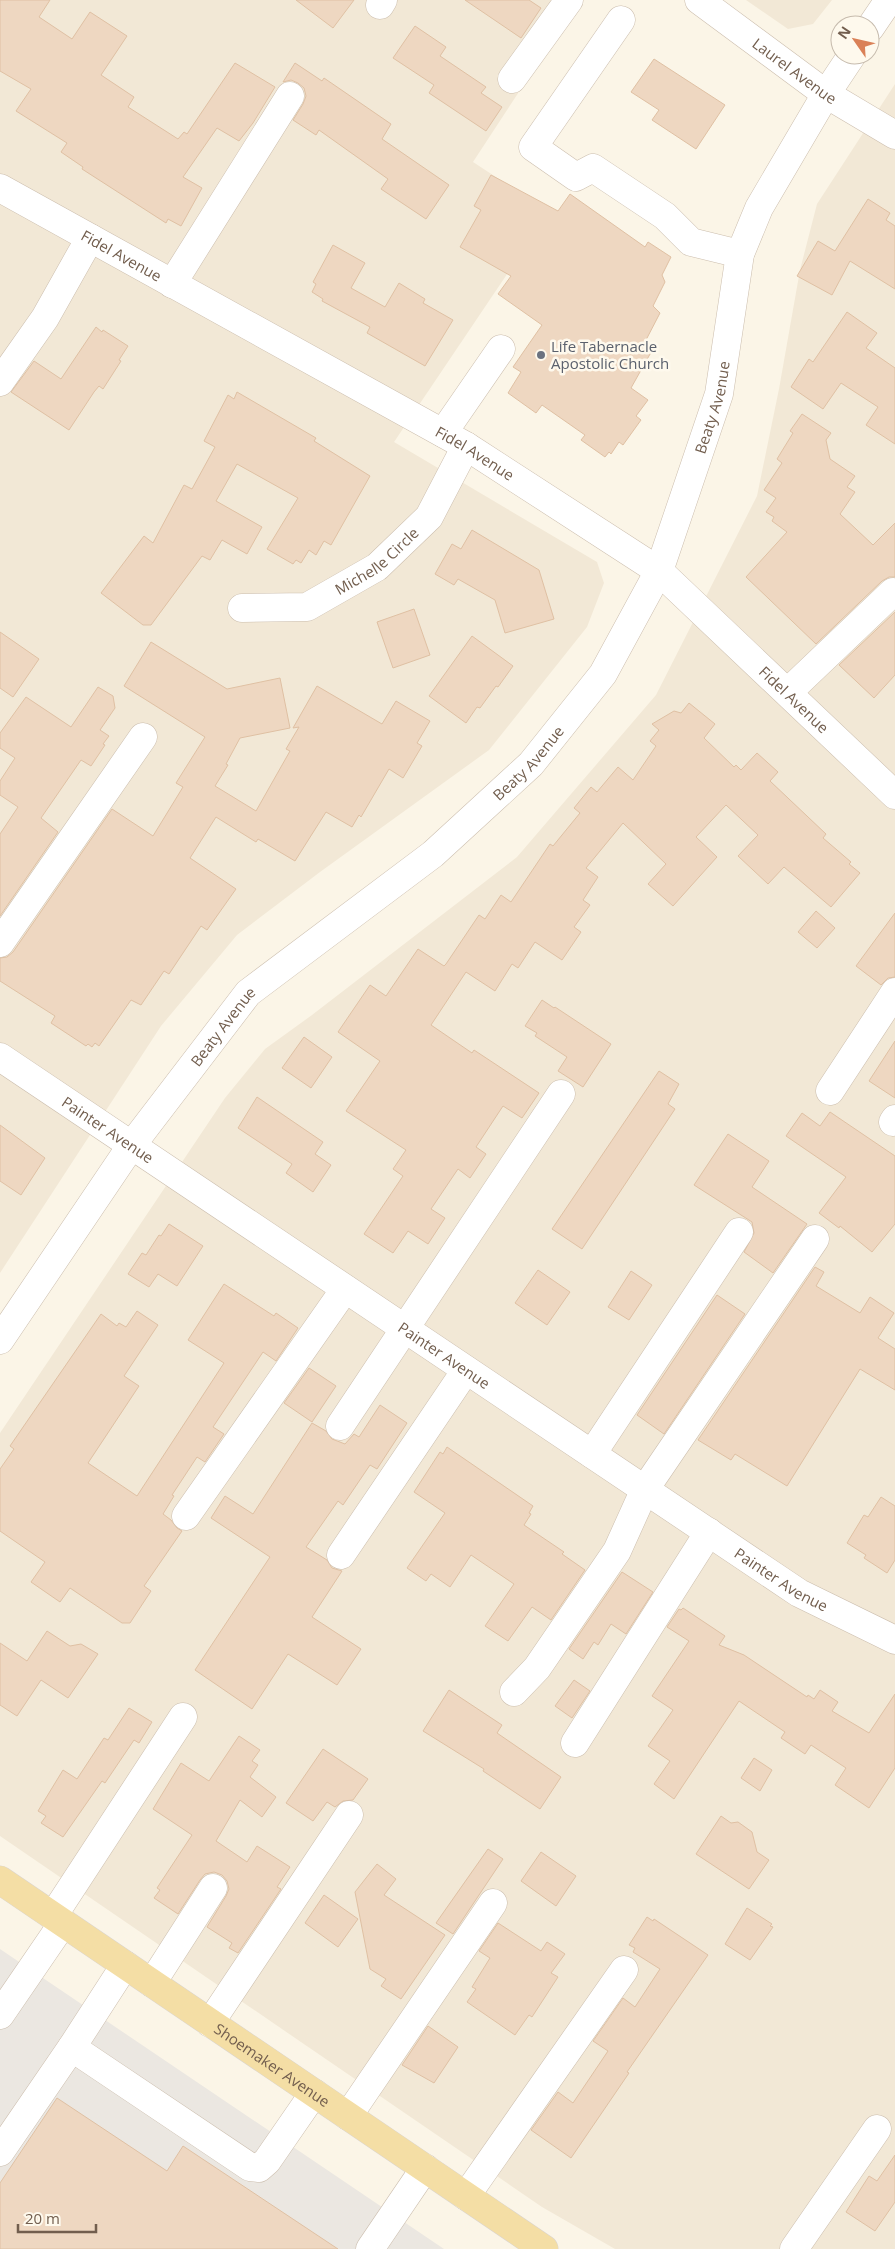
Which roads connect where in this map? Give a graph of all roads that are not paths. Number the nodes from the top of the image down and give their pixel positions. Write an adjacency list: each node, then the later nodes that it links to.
1 (569, 0): 7 (street)
2 (699, 0): 8 (street, Laurel Avenue)
3 (889, 0): 4 (street)
4 (879, 15)
5 (621, 20): 13 (street)
6 (845, 65): 8 (street, Beaty Avenue)
7 (512, 79)
8 (826, 94): 10 (street, Laurel Avenue); 13 (street, Beaty Avenue)
9 (290, 96): 14 (street)
10 (895, 135)
11 (0, 188): 12 (street, Fidel Avenue)
12 (90, 238): 14 (street, Fidel Avenue); 16 (street)
13 (740, 254): 18 (street, Beaty Avenue)
14 (172, 284): 17 (street, Fidel Avenue)
15 (501, 349): 17 (street, Michelle Circle)
16 (0, 382)
17 (454, 439): 18 (street, Fidel Avenue); 20 (street, Michelle Circle)
18 (659, 571): 21 (street, Fidel Avenue); 29 (street, Beaty Avenue)
19 (893, 592): 21 (street)
20 (242, 608)
21 (788, 692): 23 (street, Fidel Avenue)
22 (143, 737): 24 (street)
23 (895, 795)
24 (0, 943)
25 (895, 992): 27 (street)
26 (0, 1057): 29 (street, Painter Avenue)
27 (830, 1091)
28 (560, 1094): 33 (street)
29 (131, 1146): 32 (street, Painter Avenue); 34 (street, Beaty Avenue)
30 (739, 1232): 37 (street)
31 (815, 1239): 38 (street)
32 (345, 1289): 33 (street, Painter Avenue); 39 (street)
33 (406, 1329): 35 (street, Painter Avenue); 36 (street)
34 (0, 1340)
35 (466, 1370): 37 (street, Painter Avenue); 41 (street)
36 (340, 1426)
37 (592, 1454): 38 (street, Painter Avenue)
38 (645, 1489): 40 (street, Painter Avenue); 43 (street)
39 (186, 1516)
40 (709, 1532): 42 (street, Painter Avenue); 45 (street)
41 (341, 1555)
42 (895, 1640)
43 (514, 1692)
44 (183, 1718): 50 (street)
45 (575, 1743)
46 (349, 1815): 55 (street)
47 (0, 1880): 50 (main road, Shoemaker Avenue)
48 (213, 1888): 53 (street)
49 (493, 1903): 58 (street)
50 (58, 1920): 51 (main road, Shoemaker Avenue); 54 (street)
51 (125, 1965): 53 (main road, Shoemaker Avenue); 56 (street)
52 (624, 1970): 62 (street)
53 (152, 1983): 55 (main road, Shoemaker Avenue)
54 (0, 2015)
55 (210, 2023): 57 (main road, Shoemaker Avenue)
56 (72, 2047): 57 (street); 60 (street)
57 (314, 2093): 58 (main road, Shoemaker Avenue)
58 (348, 2116): 61 (main road, Shoemaker Avenue)
59 (877, 2129): 65 (street)
60 (0, 2152)
61 (425, 2168): 62 (main road, Shoemaker Avenue); 64 (street)
62 (466, 2196): 63 (main road, Shoemaker Avenue)
63 (536, 2247)
64 (370, 2249)
65 (794, 2249)

